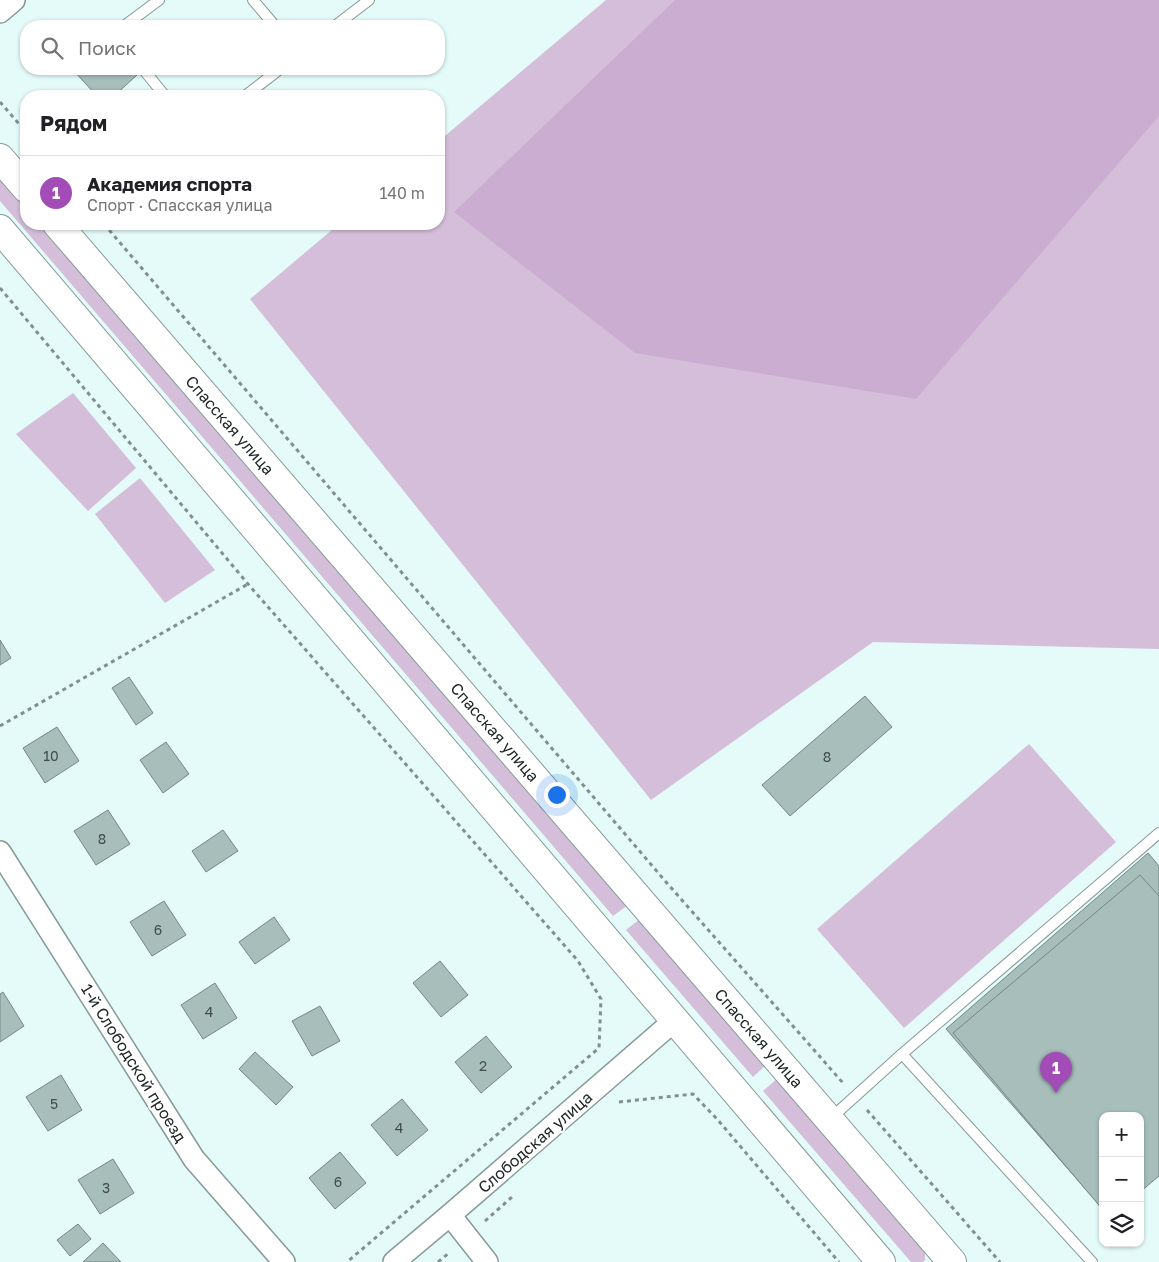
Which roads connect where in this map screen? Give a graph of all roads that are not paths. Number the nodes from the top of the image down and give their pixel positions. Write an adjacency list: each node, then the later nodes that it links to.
1 (14, 0): 5 (street)
2 (159, 0): 6 (lane)
3 (253, 0): 7 (lane)
4 (369, 0): 8 (lane)
5 (0, 12)
6 (132, 20)
7 (270, 20)
8 (343, 20)
9 (148, 75): 11 (lane)
10 (272, 75): 12 (lane)
11 (160, 90)
12 (253, 90)
13 (0, 158): 14 (street)
14 (20, 181)
15 (0, 229): 19 (street)
16 (62, 230): 21 (street, Спасская улица)
17 (1159, 833): 20 (lane)
18 (0, 852): 23 (street, 1-й Слободской проезд)
19 (675, 1020): 22 (street, Слободская улица); 26 (street)
20 (902, 1054): 21 (lane); 28 (lane)
21 (829, 1120): 27 (street, Спасская улица)
22 (450, 1216): 24 (street, Слободская улица); 25 (street)
23 (284, 1262)
24 (394, 1262)
25 (487, 1262)
26 (881, 1262)
27 (952, 1262)
28 (1092, 1262)

